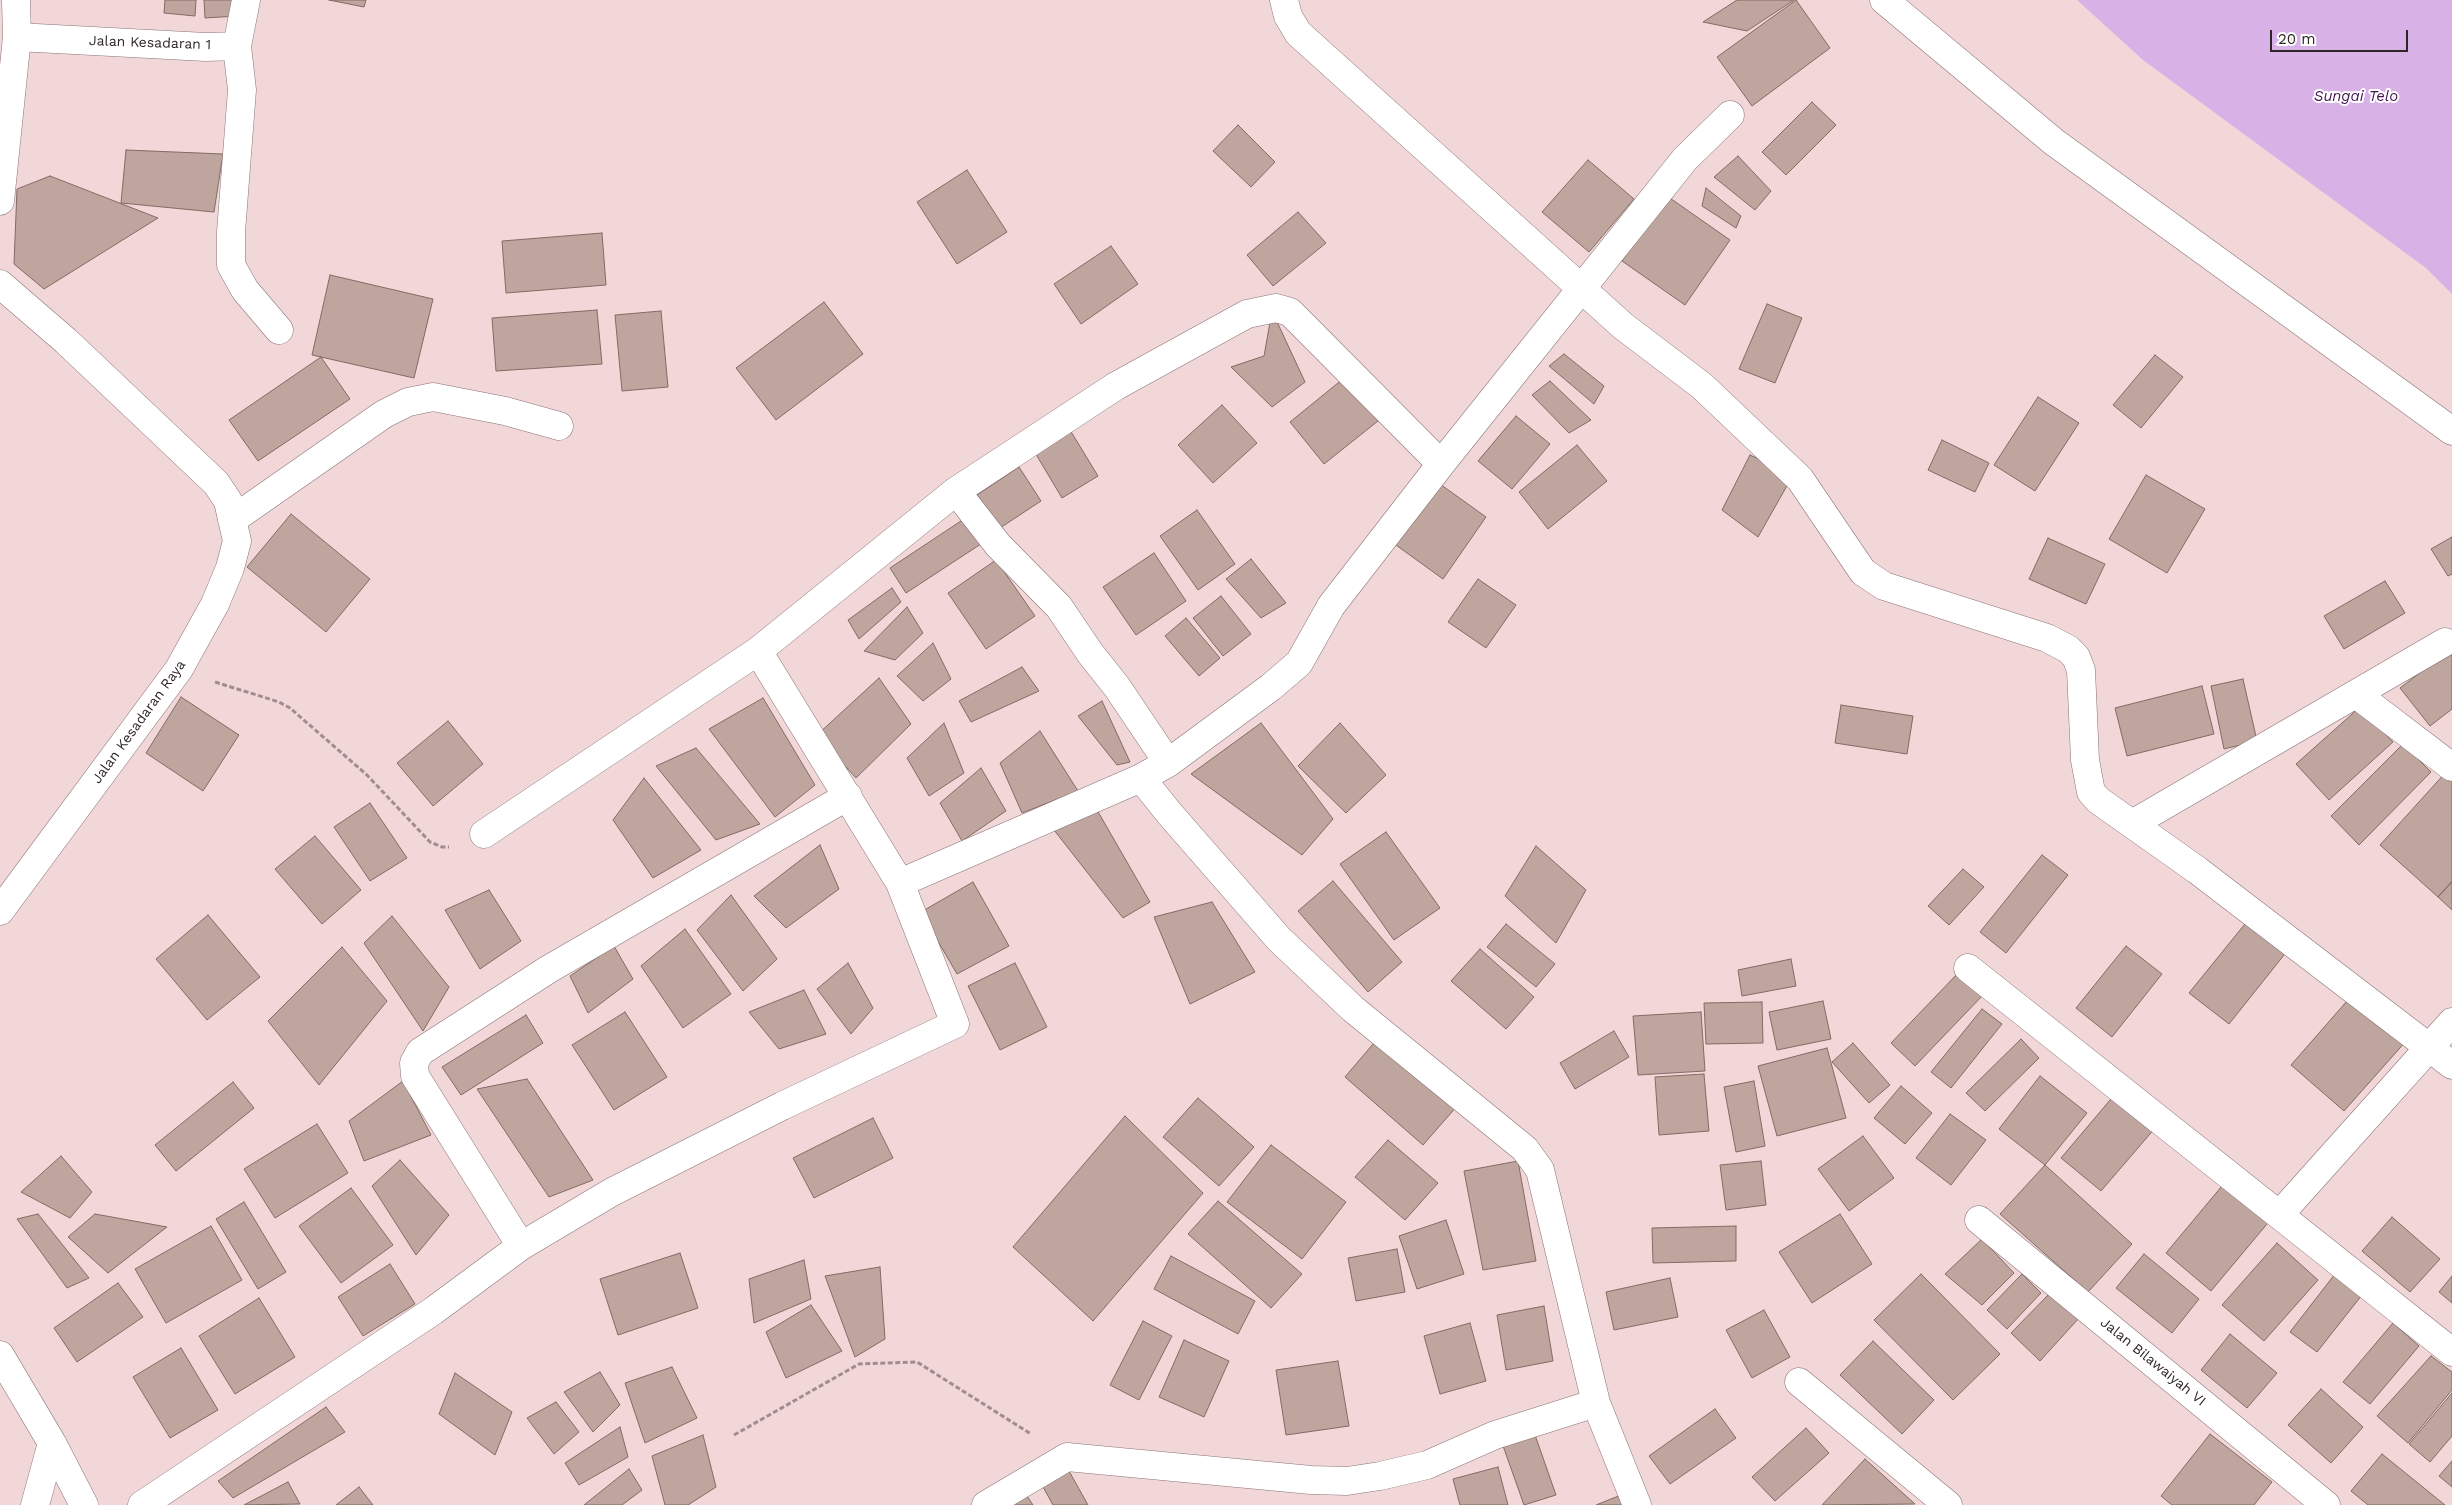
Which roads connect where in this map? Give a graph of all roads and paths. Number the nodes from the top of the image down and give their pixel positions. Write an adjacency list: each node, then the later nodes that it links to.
1 (16, 0): 5 (street)
2 (246, 0): 6 (street)
3 (1284, 0): 10 (street)
4 (1884, 0): 13 (street)
5 (17, 38): 6 (street, Jalan Kesadaran 1); 8 (street)
6 (237, 46): 11 (street)
7 (1730, 115): 10 (street)
8 (0, 201)
9 (0, 284): 16 (street, Jalan Kesadaran Raya)
10 (1581, 289): 14 (street); 25 (street)
11 (278, 330)
12 (558, 426): 16 (street)
13 (2452, 432)
14 (1441, 464): 15 (street); 21 (street)
15 (956, 491): 18 (street); 21 (street)
16 (232, 520): 19 (street, Jalan Kesadaran Raya)
17 (2445, 642): 20 (street)
18 (758, 650): 24 (street); 26 (street)
19 (179, 670): 26 (path); 28 (street, Jalan Kesadaran Raya)
20 (2356, 694): 22 (street); 25 (street)
21 (1168, 763): 23 (street)
22 (2452, 767)
23 (1141, 778): 27 (street); 39 (street)
24 (848, 796): 27 (street); 35 (street)
25 (2132, 824): 31 (street)
26 (484, 834)
27 (900, 883): 35 (street)
28 (0, 911)
29 (1968, 968): 33 (street)
30 (2452, 1022): 31 (street)
31 (2429, 1047): 32 (street); 33 (street)
32 (2452, 1065)
33 (2280, 1214): 36 (street)
34 (1979, 1220): 49 (street, Jalan Bilawaiyah VI)
35 (521, 1246): 45 (street)
36 (2452, 1352)
37 (0, 1354): 41 (street)
38 (1799, 1382): 48 (street)
39 (1596, 1403): 42 (street); 47 (street)
40 (734, 1436): 42 (path)
41 (52, 1443): 43 (street); 44 (street)
42 (1067, 1457): 46 (street)
43 (35, 1505)
44 (84, 1505)
45 (142, 1505)
46 (986, 1505)
47 (1636, 1505)
48 (1948, 1505)
49 (2326, 1505)

